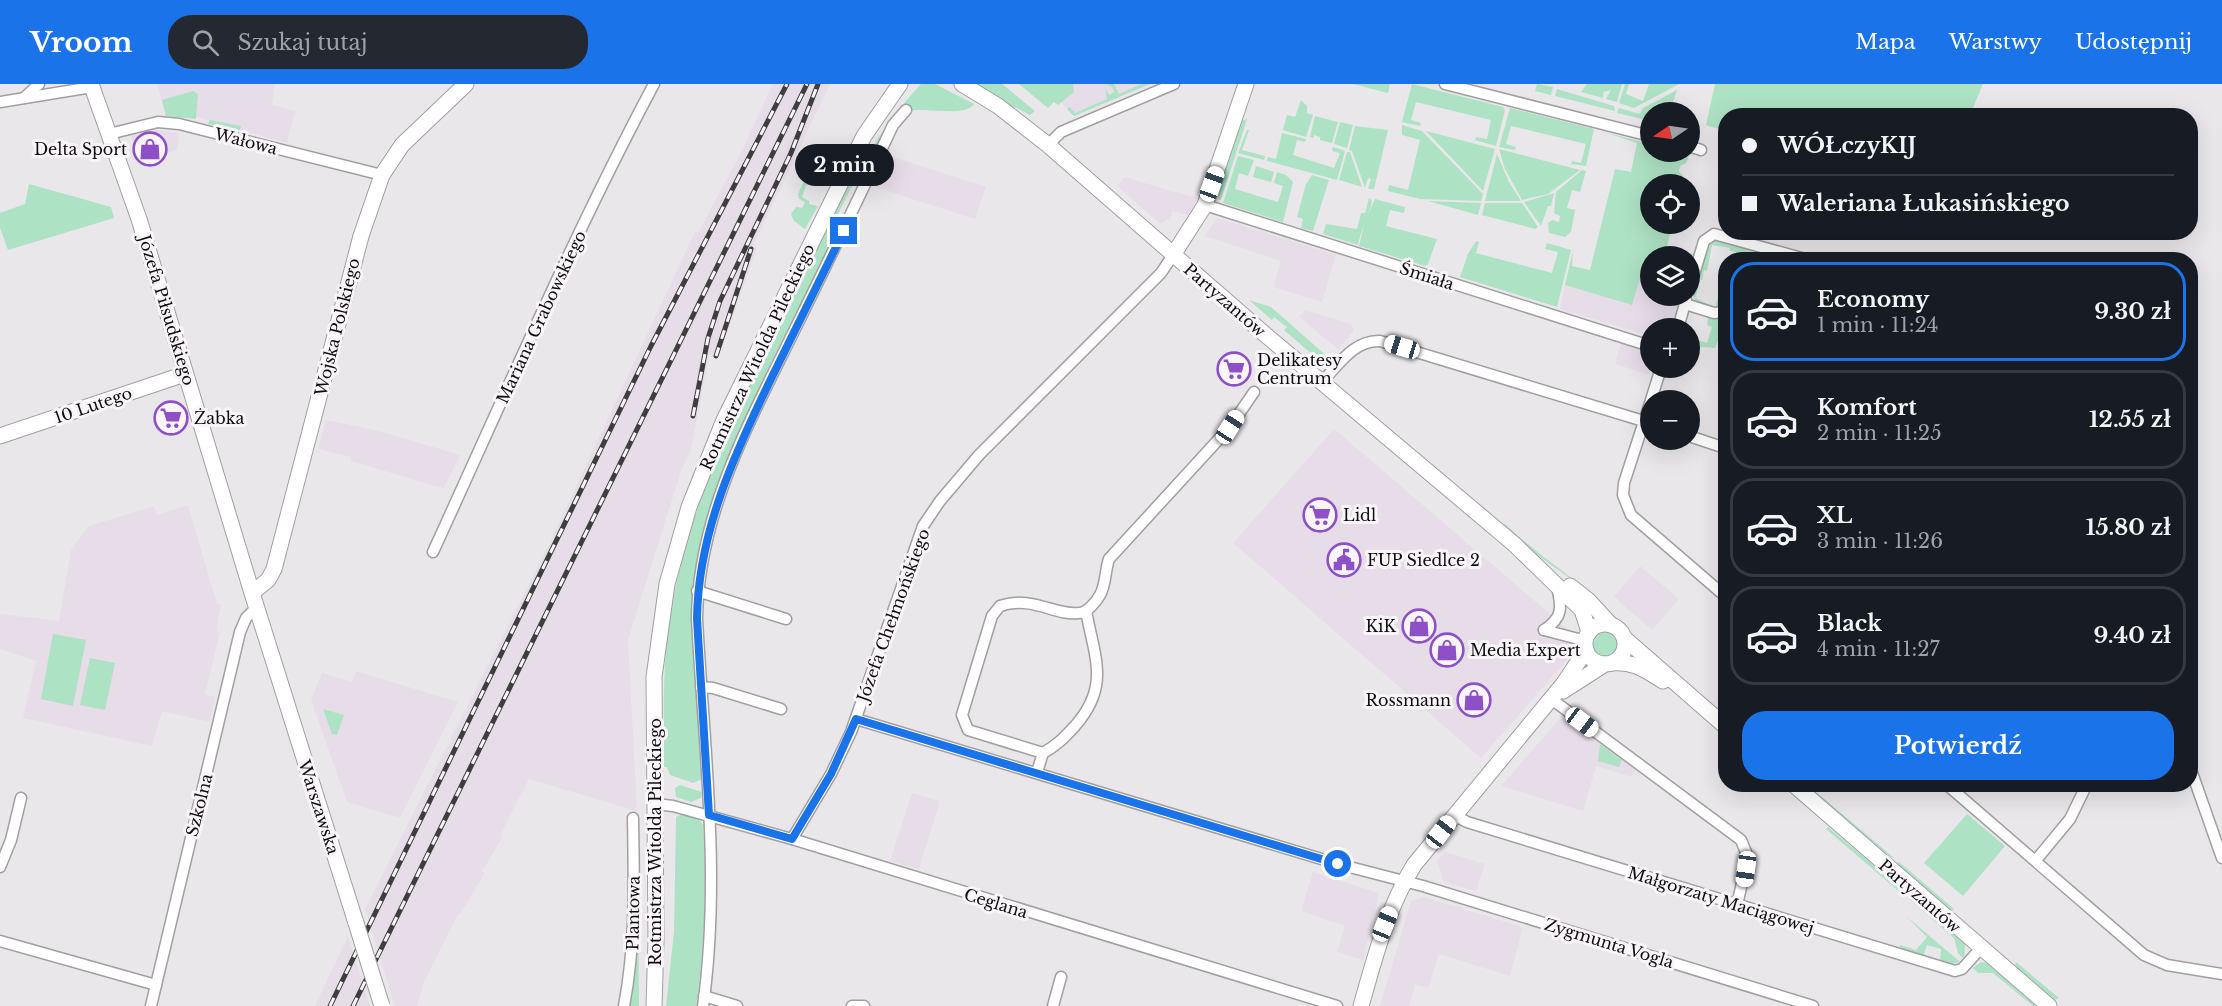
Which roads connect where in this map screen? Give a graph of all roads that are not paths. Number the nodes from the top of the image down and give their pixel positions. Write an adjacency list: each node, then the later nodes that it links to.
1 (39, 84): 10 (street)
2 (466, 84): 16 (main road, Wojska Polskiego)
3 (654, 84): 35 (street, Mariana Grabowskiego)
4 (900, 84): 59 (main road, Rotmistrza Witolda Pileckiego)
5 (962, 84): 15 (main road, Partyzantów)
6 (1174, 84): 15 (street)
7 (1246, 84): 17 (main road)
8 (1445, 84): 13 (street)
9 (92, 86): 10 (street); 14 (main road, Józefa Piłsudskiego)
10 (23, 99): 11 (street)
11 (0, 102)
12 (906, 110): 38 (street)
13 (1640, 133)
14 (109, 134): 16 (street, Wałowa); 26 (main road, Józefa Piłsudskiego)
15 (1048, 145): 21 (main road, Partyzantów)
16 (382, 175): 39 (main road, Wojska Polskiego)
17 (1205, 206): 21 (main road); 25 (street, Śmiała)
18 (1718, 235): 22 (street)
19 (1736, 240): 20 (street)
20 (1780, 252)
21 (1173, 255): 27 (main road, Partyzantów); 50 (street, Józefa Chełmońskiego)
22 (1700, 255)
23 (1700, 305): 24 (street)
24 (1718, 313)
25 (1640, 343)
26 (185, 374): 30 (main road, 10 Lutego); 39 (main road, Józefa Piłsudskiego)
27 (1322, 382): 29 (street); 34 (main road, Partyzantów)
28 (1254, 392): 40 (street)
29 (1640, 421)
30 (0, 435)
31 (1700, 440): 33 (street)
32 (1640, 441): 37 (street)
33 (1718, 446)
34 (1514, 544): 36 (main road, Partyzantów); 42 (main road, Partyzantów)
35 (433, 552)
36 (1556, 583): 44 (main road, Partyzantów); 44 (street)
37 (1718, 590)
38 (697, 591): 41 (street); 46 (street)
39 (254, 600): 73 (street, Szkolna); 76 (main road, Warszawska, bridge)
40 (1086, 611): 52 (street); 52 (street)
41 (786, 619)
42 (1611, 625): 43 (main road); 44 (main road)
43 (1624, 638): 45 (main road); 48 (main road)
44 (1587, 641): 45 (main road); 47 (main road)
45 (1608, 664): 47 (main road); 48 (main road)
46 (701, 687): 49 (street); 60 (street)
47 (1549, 701): 61 (main road); 68 (street)
48 (1703, 708): 51 (main road)
49 (781, 709)
50 (856, 719): 53 (street, Zygmunta Vogla); 63 (street, Józefa Chełmońskiego)
51 (1718, 720)
52 (1043, 753): 53 (street)
53 (1036, 772): 67 (street, Zygmunta Vogla)
54 (2198, 790): 64 (street)
55 (1802, 792): 70 (main road, Partyzantów)
56 (1955, 792): 65 (street)
57 (2083, 792): 65 (street)
58 (21, 798): 66 (street)
59 (655, 804): 60 (street, Ceglana); 78 (main road, Rotmistrza Witolda Pileckiego)
60 (709, 815): 63 (street, Ceglana); 74 (street)
61 (1454, 815): 67 (main road); 68 (street, Małgorzaty Maciągowej)
62 (633, 819): 77 (street, Plantowa)
63 (792, 839): 83 (street, Ceglana)
64 (2222, 858)
65 (2036, 860): 71 (street)
66 (0, 867)
67 (1404, 881): 84 (main road); 85 (street, Zygmunta Vogla)
68 (1737, 904): 70 (street, Małgorzaty Maciągowej)
69 (0, 941): 73 (street)
70 (1981, 948): 86 (main road, Partyzantów)
71 (2222, 974)
72 (1061, 977): 82 (street)
73 (156, 985): 75 (street, Szkolna)
74 (703, 1001): 79 (street)
75 (151, 1006)
76 (382, 1006)
77 (624, 1006)
78 (654, 1006)
79 (737, 1006)
80 (852, 1006): 81 (street)
81 (864, 1006)
82 (1053, 1006)
83 (1337, 1006)
84 (1361, 1006)
85 (1813, 1006)
86 (2049, 1006)

